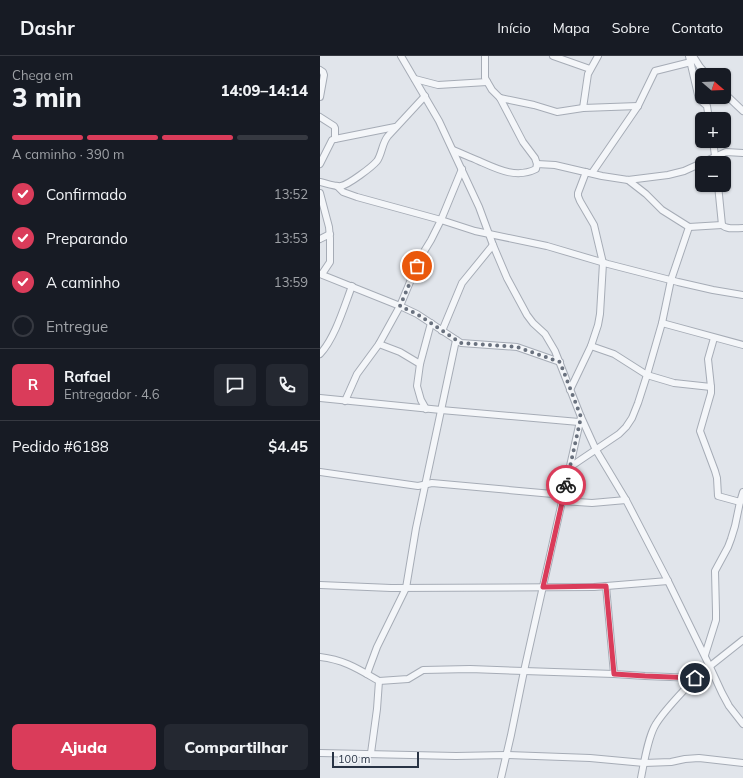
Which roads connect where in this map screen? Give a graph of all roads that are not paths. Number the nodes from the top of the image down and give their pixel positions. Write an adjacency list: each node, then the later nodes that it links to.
1 (401, 56): 10 (street)
2 (485, 56): 11 (street)
3 (553, 56): 8 (street)
4 (598, 56): 8 (street)
5 (693, 56): 7 (street)
6 (690, 59): 16 (street); 19 (street)
7 (701, 68)
8 (590, 69): 17 (street)
9 (320, 70): 13 (street)
10 (414, 79): 11 (street); 12 (street)
11 (486, 82): 14 (street)
12 (425, 96): 21 (street); 23 (street)
13 (320, 97)
14 (500, 98): 17 (street); 27 (street)
15 (731, 100): 18 (street)
16 (638, 106): 17 (street); 30 (street)
17 (583, 108)
18 (743, 111)
19 (708, 112)
20 (320, 117): 22 (street)
21 (396, 127): 22 (street); 33 (street)
22 (335, 139): 26 (street)
23 (453, 150): 27 (street); 29 (street)
24 (743, 153): 25 (street)
25 (722, 156)
26 (320, 164)
27 (537, 164): 30 (street)
28 (695, 167): 31 (street)
29 (462, 169): 36 (street); 41 (street)
30 (589, 173): 31 (street); 44 (street)
31 (628, 180): 38 (street)
32 (320, 182): 33 (street)
33 (337, 186): 36 (street)
34 (719, 192): 37 (street)
35 (320, 193): 40 (street)
36 (441, 220): 41 (street); 49 (street)
37 (722, 225): 38 (street); 39 (street)
38 (689, 227): 46 (street)
39 (743, 228)
40 (330, 234): 42 (street); 45 (street)
41 (489, 234): 43 (street); 44 (street)
42 (320, 239)
43 (493, 245): 52 (street); 59 (street)
44 (603, 263): 46 (street); 57 (street)
45 (321, 274): 47 (street)
46 (671, 280): 48 (street); 51 (street)
47 (352, 286): 49 (street); 58 (street)
48 (743, 295)
49 (400, 306): 50 (street); 55 (street)
50 (431, 323): 52 (street); 60 (street)
51 (662, 323): 53 (street); 61 (street)
52 (442, 331): 54 (street)
53 (714, 338): 56 (street); 62 (street)
54 (456, 340): 59 (street); 67 (street)
55 (378, 344): 60 (street); 65 (street)
56 (743, 345)
57 (591, 346): 61 (street); 63 (street)
58 (320, 354)
59 (560, 362): 63 (street)
60 (420, 364): 66 (street)
61 (647, 376): 62 (street); 69 (street)
62 (712, 387): 76 (street)
63 (570, 390): 68 (street)
64 (320, 398): 65 (street)
65 (345, 401): 66 (street)
66 (426, 409): 67 (street)
67 (441, 410): 68 (street); 72 (street)
68 (580, 419): 69 (street); 70 (street)
69 (596, 450): 70 (street); 75 (street)
70 (570, 467): 74 (street)
71 (320, 472): 72 (street)
72 (425, 485): 74 (street); 81 (street)
73 (743, 492): 76 (street)
74 (563, 498): 75 (street); 80 (street)
75 (626, 500): 77 (street)
76 (740, 502): 83 (street)
77 (668, 581): 79 (street); 83 (street)
78 (320, 585): 81 (street)
79 (606, 586): 80 (street); 88 (street)
80 (543, 587): 81 (street); 86 (street)
81 (406, 588): 87 (street)
82 (743, 640): 85 (street)
83 (705, 655): 85 (street)
84 (320, 657): 87 (street)
85 (710, 667): 89 (street); 91 (street)
86 (524, 671): 88 (street); 90 (street); 94 (street)
87 (367, 674): 90 (street)
88 (614, 674): 89 (street)
89 (695, 678): 95 (street)
90 (379, 680): 93 (street)
91 (743, 724)
92 (320, 753): 93 (street)
93 (371, 753): 94 (street)
94 (506, 755): 95 (street); 97 (street)
95 (644, 763): 96 (street); 98 (street)
96 (743, 763)
97 (501, 778)
98 (641, 778)

